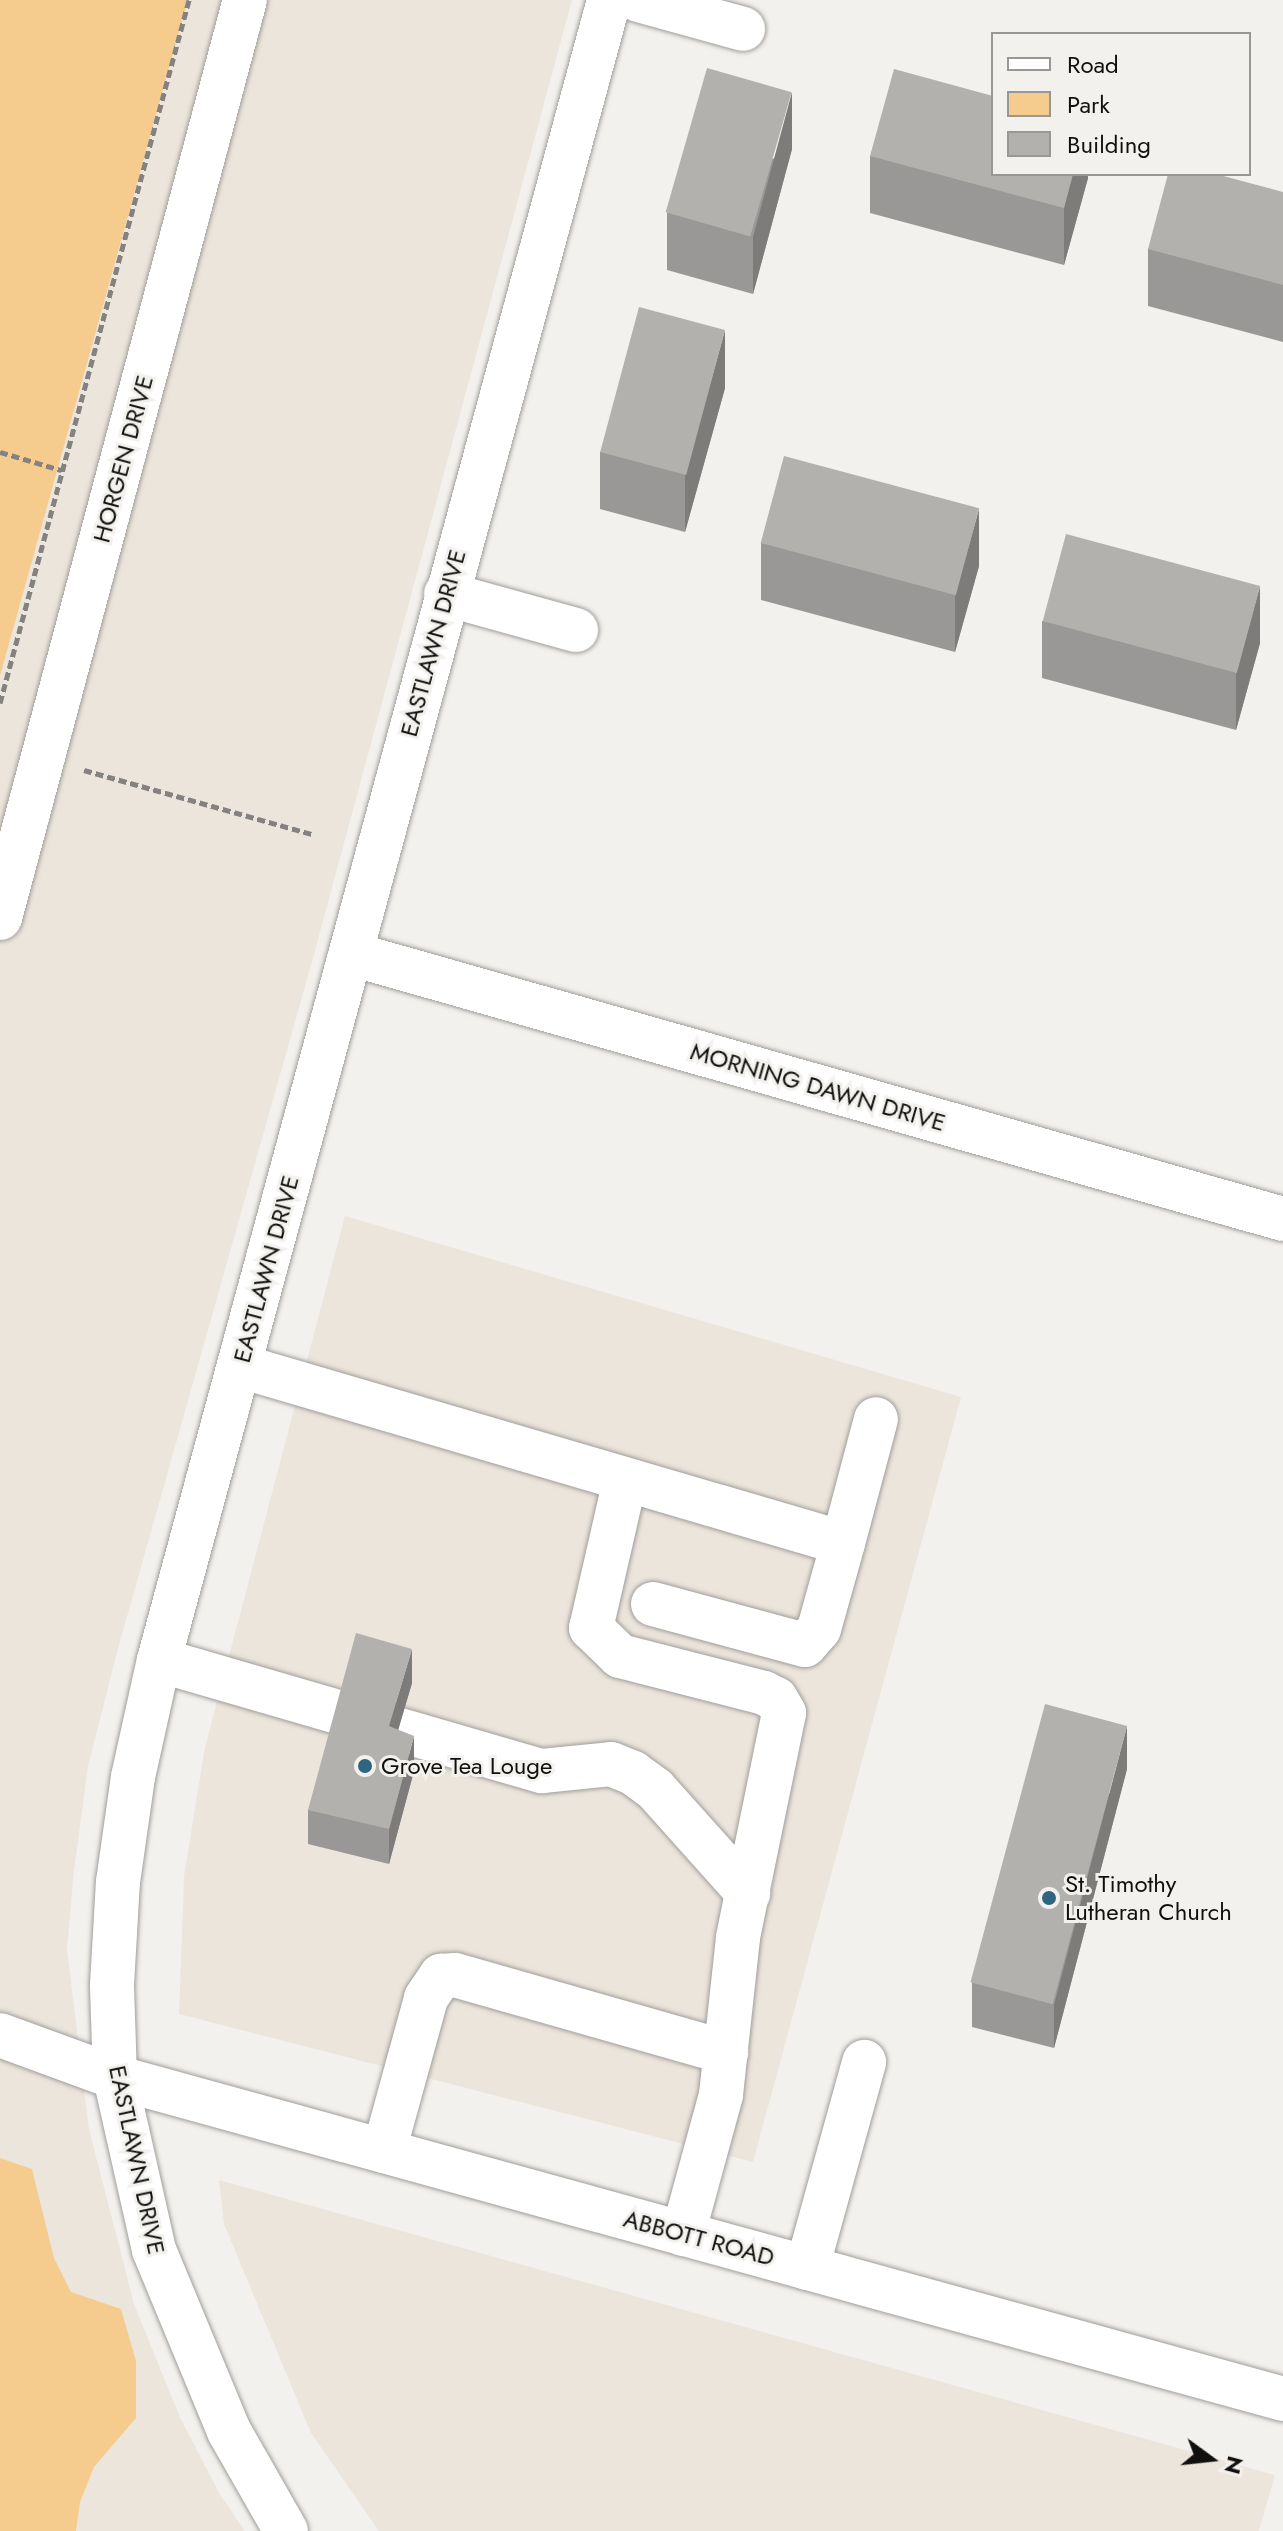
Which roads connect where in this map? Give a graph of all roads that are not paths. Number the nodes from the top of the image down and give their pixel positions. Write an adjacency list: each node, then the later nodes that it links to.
1 (245, 0): 7 (street, HORGEN DRIVE)
2 (609, 0): 5 (street, EASTLAWN DRIVE)
3 (638, 0): 4 (street)
4 (743, 29)
5 (446, 594): 6 (street); 8 (street, EASTLAWN DRIVE)
6 (576, 630)
7 (0, 918)
8 (352, 954): 9 (street, MORNING DAWN DRIVE); 10 (street, EASTLAWN DRIVE)
9 (1283, 1219)
10 (240, 1366): 12 (street); 15 (street, EASTLAWN DRIVE)
11 (876, 1419): 13 (street)
12 (625, 1480): 13 (street); 16 (street)
13 (843, 1543): 14 (street)
14 (653, 1604)
15 (159, 1660): 16 (street); 20 (street, EASTLAWN DRIVE)
16 (748, 1893): 18 (street)
17 (0, 2035): 20 (street, ABBOTT ROAD)
18 (726, 2052): 21 (street); 22 (street)
19 (864, 2062): 23 (street)
20 (115, 2077): 21 (street, ABBOTT ROAD); 25 (street, EASTLAWN DRIVE)
21 (384, 2151): 22 (street, ABBOTT ROAD)
22 (683, 2234): 23 (street, ABBOTT ROAD)
23 (807, 2268): 24 (street, ABBOTT ROAD)
24 (1283, 2399)
25 (286, 2531)

